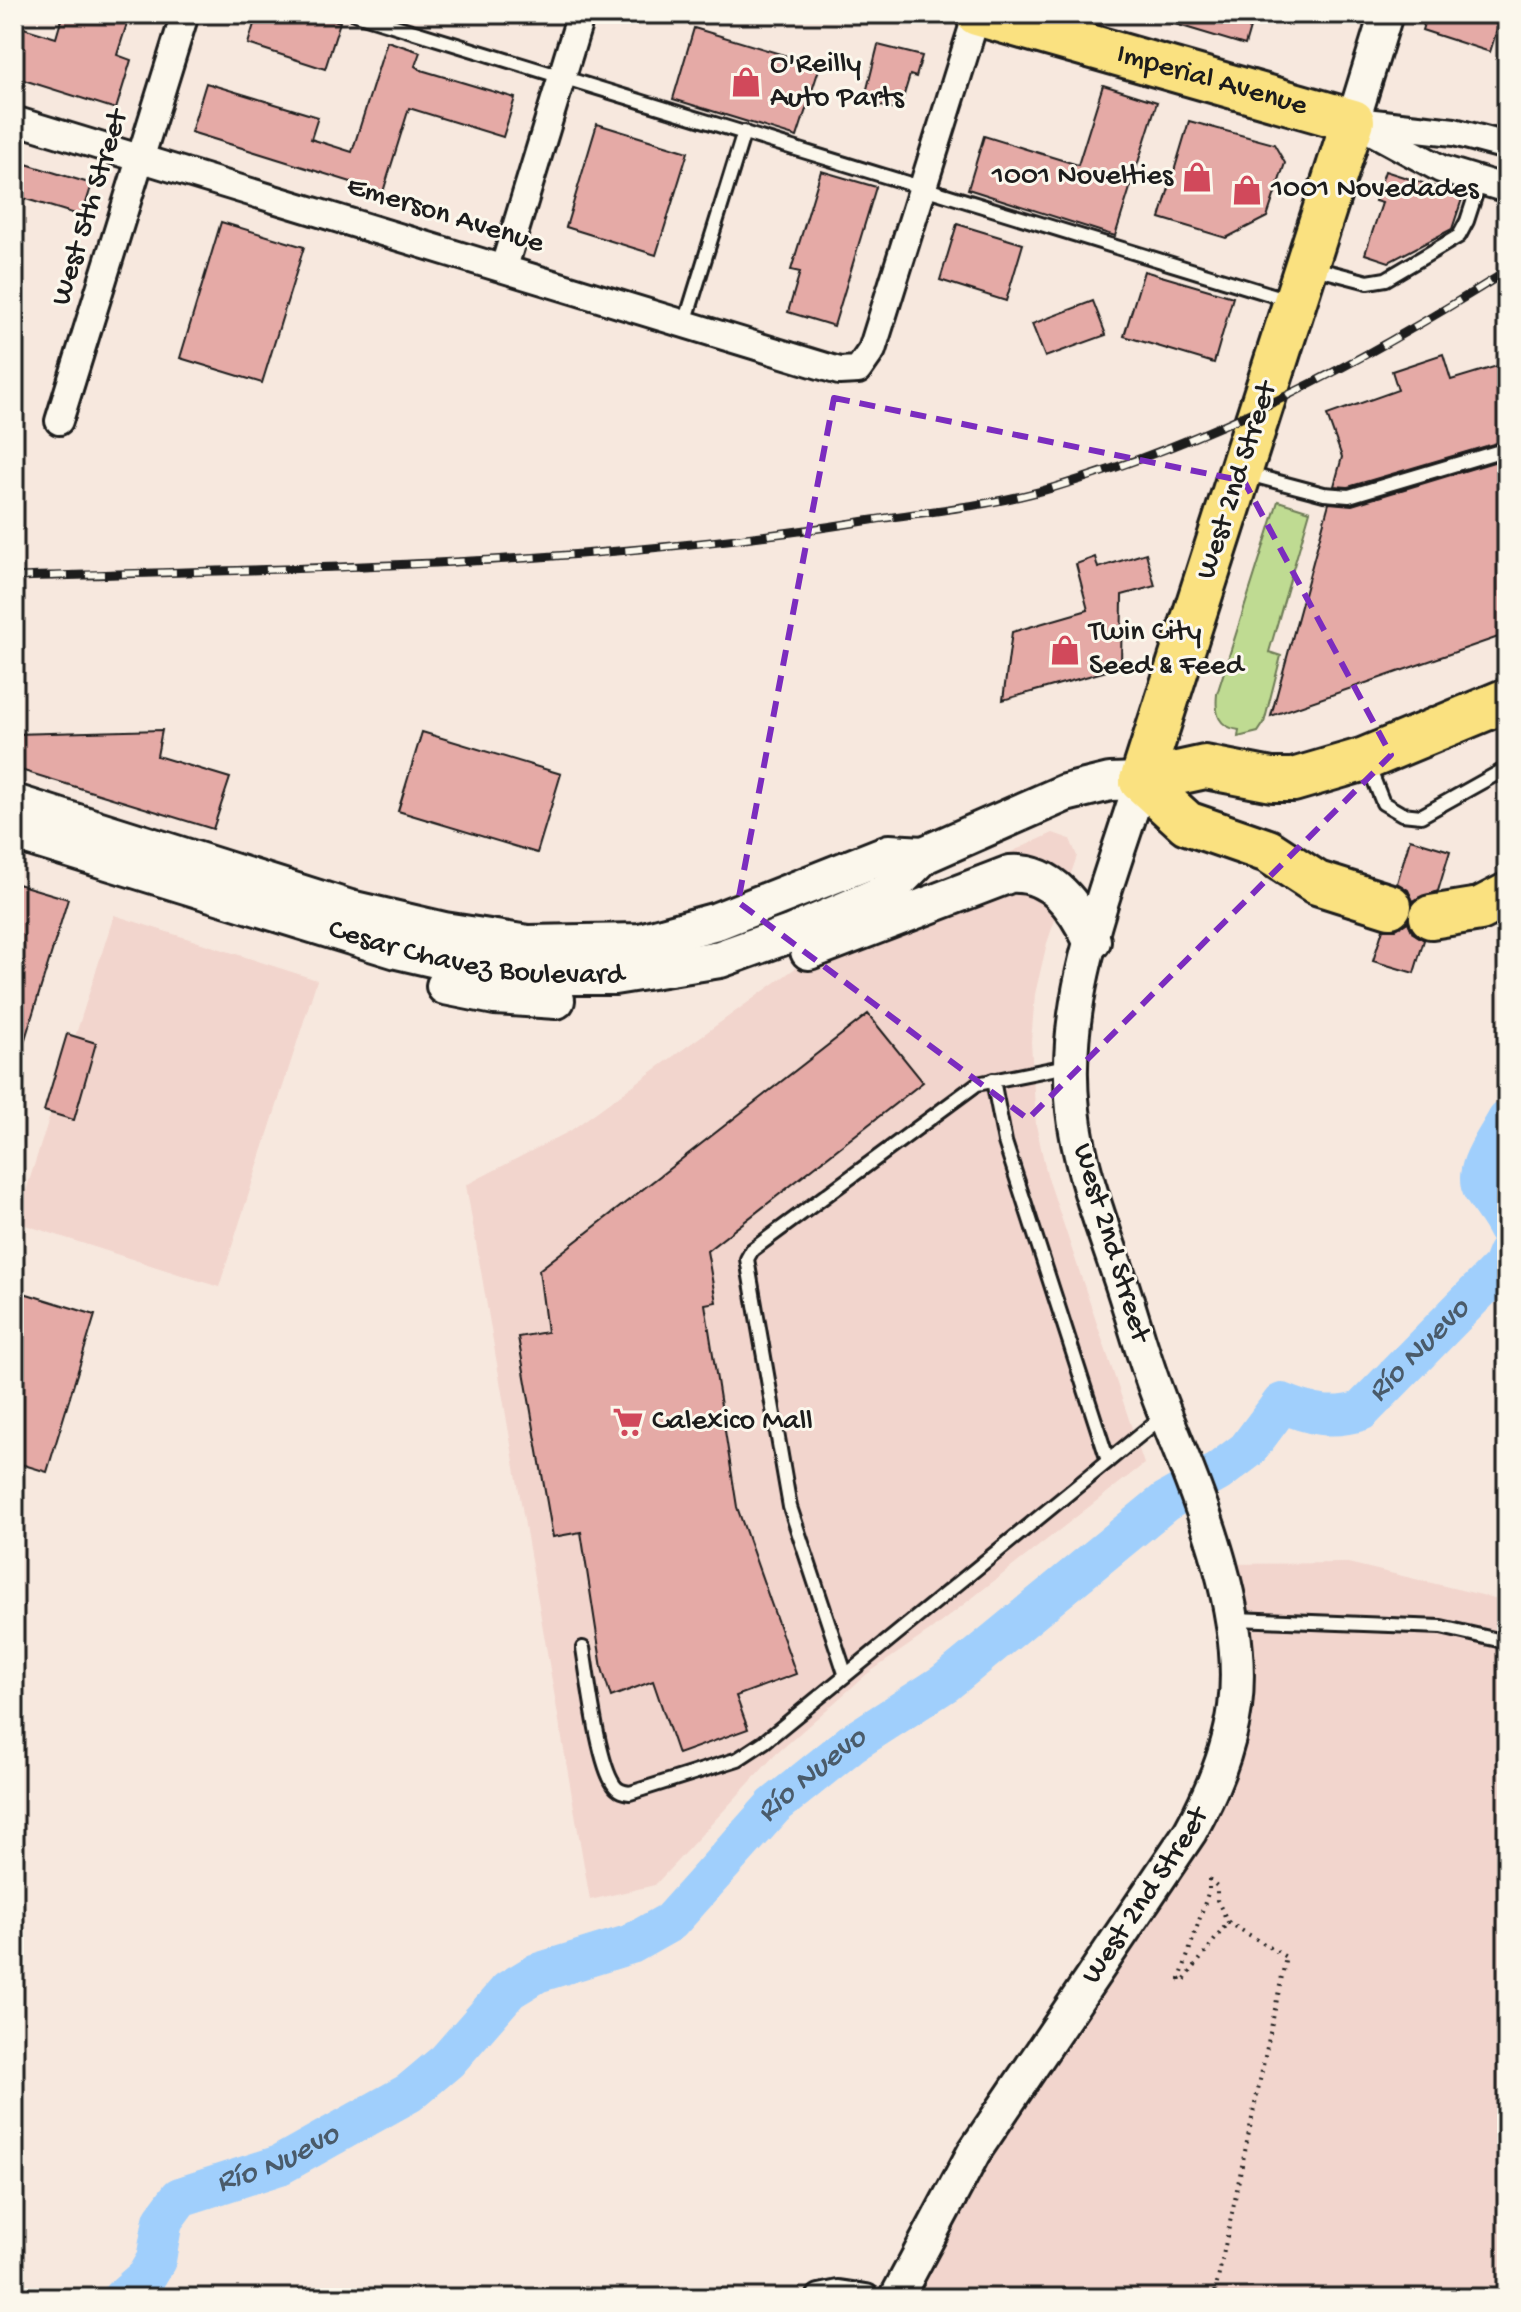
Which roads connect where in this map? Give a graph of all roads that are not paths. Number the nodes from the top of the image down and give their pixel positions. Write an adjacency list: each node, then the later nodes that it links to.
1 (185, 14): 12 (street, West 5th Street)
2 (356, 14): 6 (lane)
3 (581, 14): 7 (street)
4 (977, 14): 9 (highway, Imperial Avenue); 14 (street)
5 (1386, 14): 9 (street)
6 (375, 17): 7 (lane)
7 (562, 77): 10 (lane); 16 (street)
8 (14, 120): 12 (street, Emerson Avenue)
9 (1353, 121): 11 (street, Imperial Avenue); 13 (street, Imperial Avenue); 17 (highway, West 2nd Street)
10 (744, 132): 14 (lane); 18 (lane)
11 (1507, 146)
12 (140, 158): 16 (street, Emerson Avenue); 19 (street, West 5th Street)
13 (1480, 181): 15 (street, Imperial Avenue); 17 (lane)
14 (923, 187): 17 (lane); 18 (street, Emerson Avenue)
15 (1507, 189)
16 (504, 267): 18 (street, Emerson Avenue)
17 (1301, 284): 21 (highway, West 2nd Street)
18 (685, 323)
19 (59, 421)
20 (1507, 449): 21 (lane)
21 (1242, 472): 25 (highway, West 2nd Street)
22 (1507, 700): 23 (highway, Cesar Chavez Boulevard)
23 (1365, 759): 24 (lane); 25 (highway, Cesar Chavez Boulevard)
24 (1507, 768)
25 (1141, 781): 28 (main road, Cesar Chavez Boulevard); 31 (highway); 33 (street, West 2nd Street)
26 (14, 803): 28 (main road, Cesar Chavez Boulevard)
27 (14, 832): 28 (main road, Cesar Chavez Boulevard)
28 (924, 855)
29 (14, 857): 33 (main road)
30 (1507, 895): 32 (highway)
31 (1390, 906)
32 (1431, 917)
33 (1092, 941): 34 (street, West 2nd Street)
34 (1071, 1065): 35 (lane); 36 (street, West 2nd Street)
35 (993, 1080): 37 (lane); 41 (lane)
36 (1171, 1429): 37 (lane); 38 (street, West 2nd Street)
37 (1108, 1461): 41 (lane)
38 (1232, 1619): 39 (lane); 44 (street, West 2nd Street)
39 (1507, 1642)
40 (583, 1648): 41 (lane)
41 (845, 1673)
42 (820, 2298): 43 (street)
43 (866, 2298)
44 (896, 2298)

